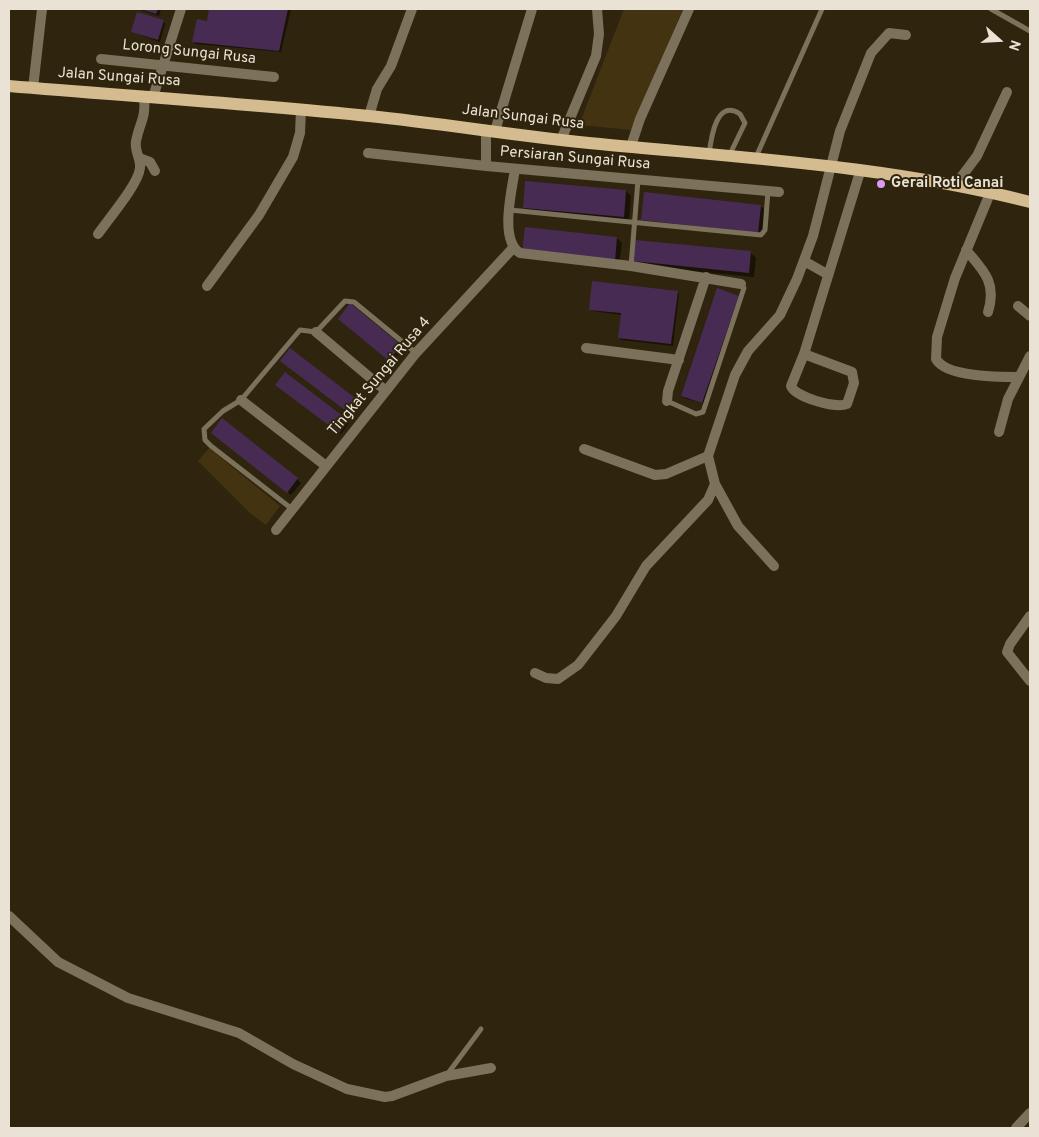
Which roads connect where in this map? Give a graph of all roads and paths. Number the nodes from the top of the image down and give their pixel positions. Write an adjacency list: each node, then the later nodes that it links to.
1 (42, 9): 15 (street)
2 (181, 9): 12 (street)
3 (412, 9): 19 (street)
4 (532, 9): 20 (street)
5 (597, 9): 21 (street)
6 (689, 9): 22 (street)
7 (822, 9): 27 (lane)
8 (991, 9): 9 (lane)
9 (1030, 31)
10 (906, 35): 30 (street)
11 (101, 59): 12 (street, Lorong Sungai Rusa)
12 (165, 65): 13 (street, Lorong Sungai Rusa); 17 (street)
13 (274, 76)
14 (9, 86): 15 (main road, Jalan Sungai Rusa)
15 (32, 88): 17 (main road, Jalan Sungai Rusa)
16 (1007, 92): 34 (street)
17 (148, 96): 18 (main road, Jalan Sungai Rusa); 26 (street)
18 (301, 110): 19 (main road, Jalan Sungai Rusa); 49 (street)
19 (369, 116): 20 (main road, Jalan Sungai Rusa)
20 (491, 131): 21 (main road, Jalan Sungai Rusa); 28 (street)
21 (561, 140): 22 (main road, Jalan Sungai Rusa)
22 (631, 146): 24 (main road, Jalan Sungai Rusa)
23 (368, 154): 28 (street, Persiaran Sungai Rusa)
24 (709, 155): 25 (main road, Jalan Sungai Rusa); 25 (lane)
25 (728, 156): 27 (main road, Jalan Sungai Rusa)
26 (139, 158): 31 (street); 41 (street)
27 (755, 158): 30 (main road, Jalan Sungai Rusa)
28 (486, 166): 29 (street, Persiaran Sungai Rusa)
29 (515, 168): 33 (street, Persiaran Sungai Rusa); 39 (street)
30 (830, 168): 32 (main road, Jalan Sungai Rusa); 44 (street)
31 (155, 171)
32 (860, 172): 34 (main road, Jalan Sungai Rusa); 46 (street)
33 (638, 179): 35 (street, Persiaran Sungai Rusa); 40 (lane)
34 (956, 184): 36 (main road, Jalan Sungai Rusa)
35 (768, 191): 37 (street, Persiaran Sungai Rusa); 40 (lane)
36 (991, 191): 38 (main road, Jalan Sungai Rusa); 43 (street)
37 (779, 192)
38 (1030, 202)
39 (510, 210): 40 (lane); 42 (street)
40 (634, 222): 45 (lane)
41 (98, 234)
42 (513, 248): 45 (street); 55 (street, Tingkat Sungai Rusa 4)
43 (966, 250): 51 (street); 59 (street)
44 (804, 261): 46 (street); 65 (street)
45 (631, 266): 47 (street)
46 (827, 274): 56 (street)
47 (706, 277): 48 (street); 58 (street)
48 (741, 284): 62 (lane)
49 (206, 286)
50 (1018, 306): 52 (street)
51 (988, 312)
52 (1030, 316)
53 (316, 332): 55 (lane); 60 (street); 61 (lane)
54 (586, 348): 58 (street)
55 (416, 354): 60 (street, Tingkat Sungai Rusa 4)
56 (804, 354): 56 (street)
57 (1030, 356): 59 (street)
58 (678, 360): 62 (street)
59 (1018, 377): 63 (street)
60 (386, 391): 66 (street, Tingkat Sungai Rusa 4)
61 (241, 400): 66 (street); 68 (lane)
62 (667, 401)
63 (998, 432)
64 (584, 449): 65 (street)
65 (708, 456): 67 (street)
66 (326, 466): 68 (street, Tingkat Sungai Rusa 4)
67 (715, 484): 70 (street); 72 (street)
68 (292, 509): 69 (street, Tingkat Sungai Rusa 4)
69 (276, 530)
70 (774, 566)
71 (1030, 616): 73 (street)
72 (535, 673)
73 (1030, 681)
74 (9, 916): 77 (street)
75 (481, 1029): 77 (lane)
76 (491, 1068): 77 (street)
77 (446, 1076)
78 (1030, 1113): 79 (street)
79 (1016, 1128)

